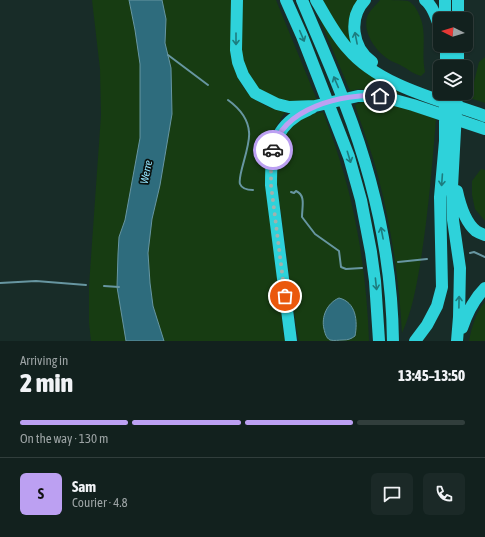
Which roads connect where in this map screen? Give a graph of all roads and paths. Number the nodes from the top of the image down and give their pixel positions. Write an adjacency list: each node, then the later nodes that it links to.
1 (237, 0): 15 (highway, one-way to 15)
2 (286, 0): 22 (highway, one-way to 22)
3 (302, 0): 23 (highway, one-way to 3)
4 (316, 0): 12 (highway)
5 (365, 0): 12 (highway, one-way to 5)
6 (425, 0): 9 (highway)
7 (445, 0): 10 (highway)
8 (458, 0): 11 (highway)
9 (433, 12)
10 (445, 12)
11 (458, 12)
12 (414, 91): 16 (highway)
13 (445, 100): 24 (highway, one-way to 24)
14 (457, 100): 18 (highway)
15 (315, 106): 17 (highway); 21 (highway)
16 (485, 116)
17 (485, 129)
18 (454, 154): 19 (highway); 25 (highway, one-way to 18)
19 (485, 235)
20 (485, 288): 25 (highway)
21 (291, 341)
22 (379, 341)
23 (393, 341)
24 (415, 341)
25 (458, 341)

